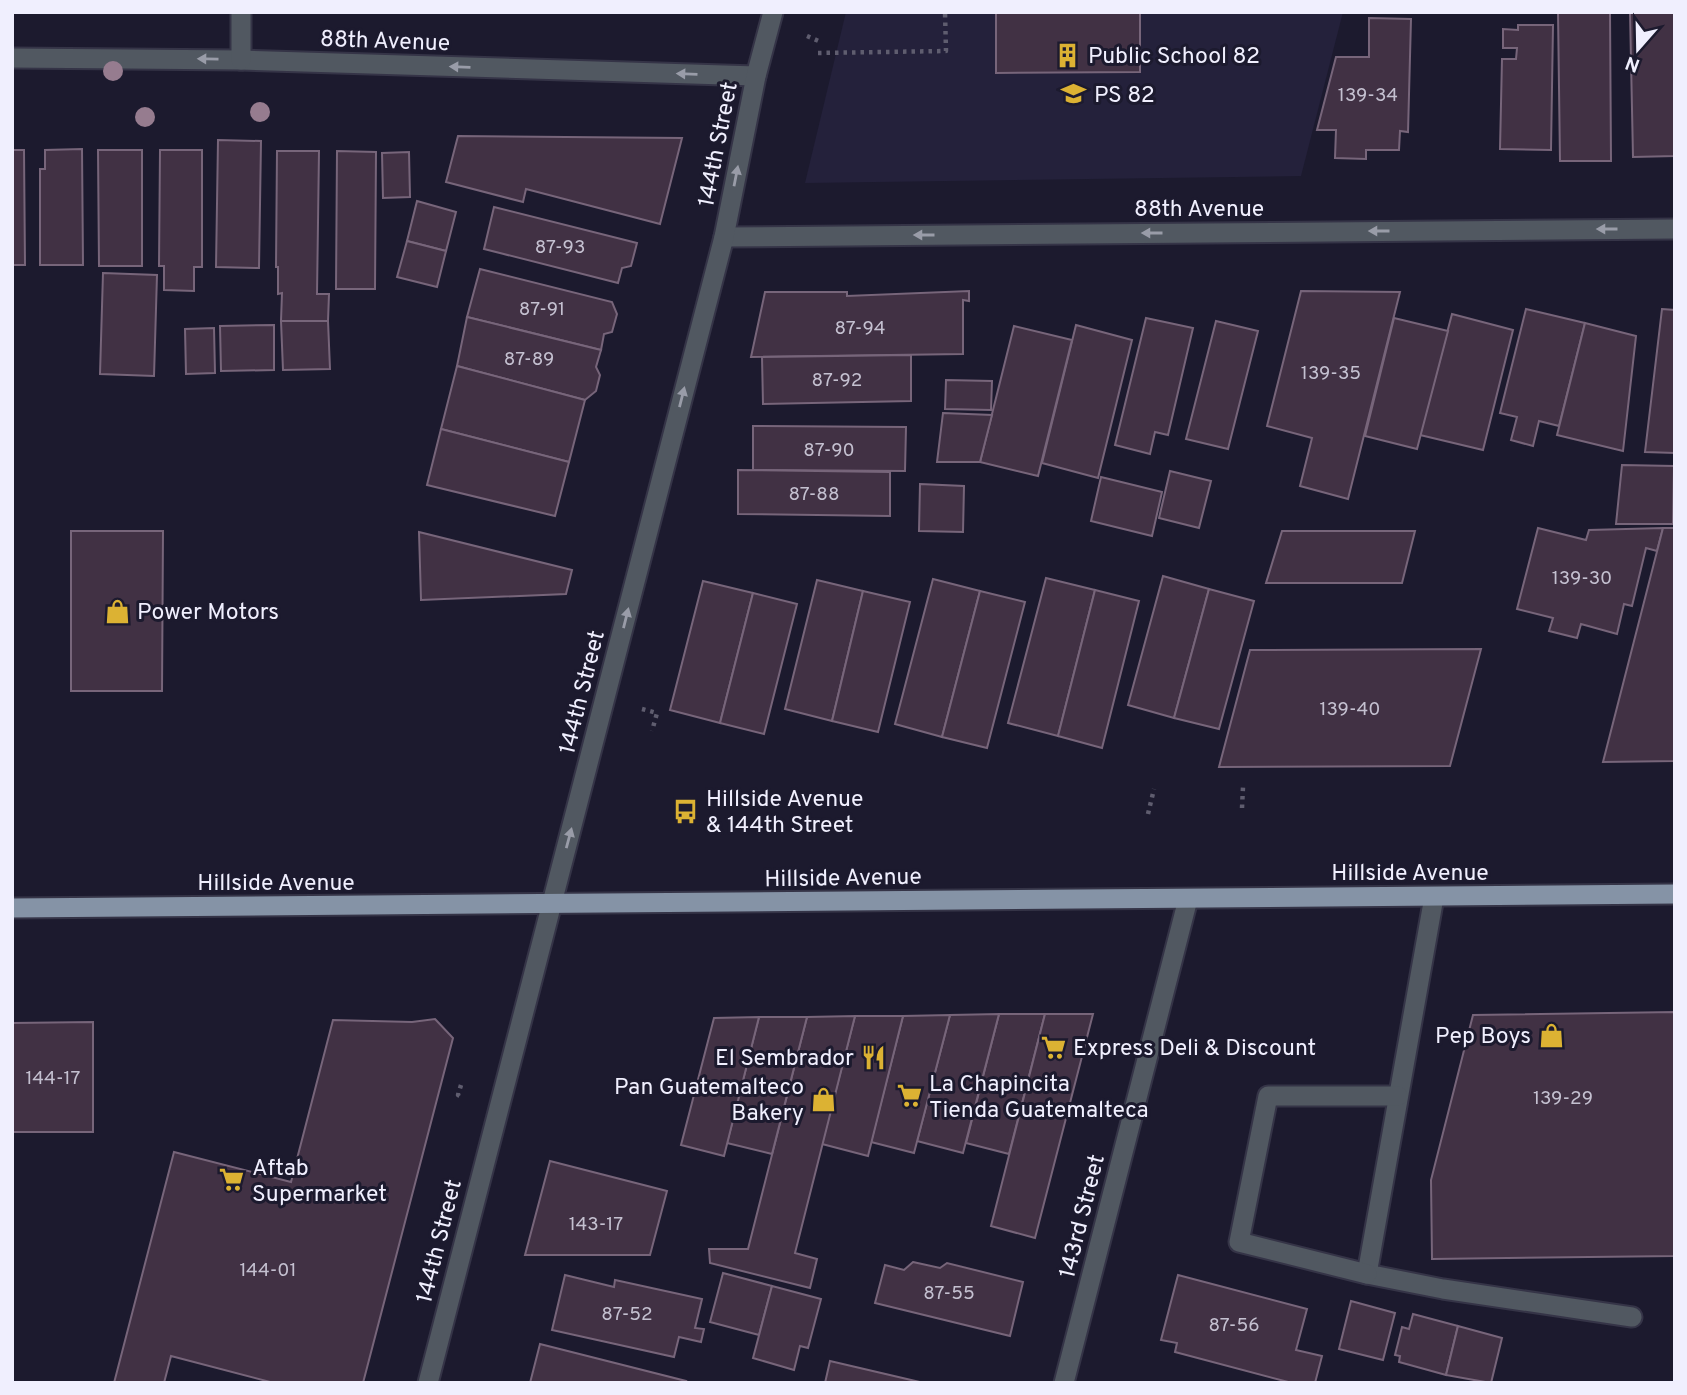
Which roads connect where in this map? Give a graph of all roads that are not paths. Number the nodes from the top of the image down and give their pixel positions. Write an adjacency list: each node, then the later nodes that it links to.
1 (242, 12): 4 (street)
2 (773, 12): 5 (street, 144th Street)
3 (12, 58): 4 (street, 88th Avenue, one-way to 3)
4 (241, 60): 5 (street, 88th Avenue, one-way to 4)
5 (756, 76): 7 (street, 144th Street, one-way to 5)
6 (1675, 229): 7 (street, 88th Avenue, one-way to 7)
7 (724, 237): 11 (street, 144th Street, one-way to 7)
8 (1675, 894): 9 (main road, Hillside Avenue)
9 (1434, 897): 10 (main road, Hillside Avenue); 13 (street)
10 (1188, 899): 11 (main road, Hillside Avenue); 17 (street, 143rd Street)
11 (552, 904): 12 (main road, Hillside Avenue); 16 (street, 144th Street)
12 (12, 908)
13 (1398, 1096): 14 (street); 14 (street)
14 (1367, 1274): 15 (street)
15 (1632, 1317)
16 (428, 1383)
17 (1064, 1383)

